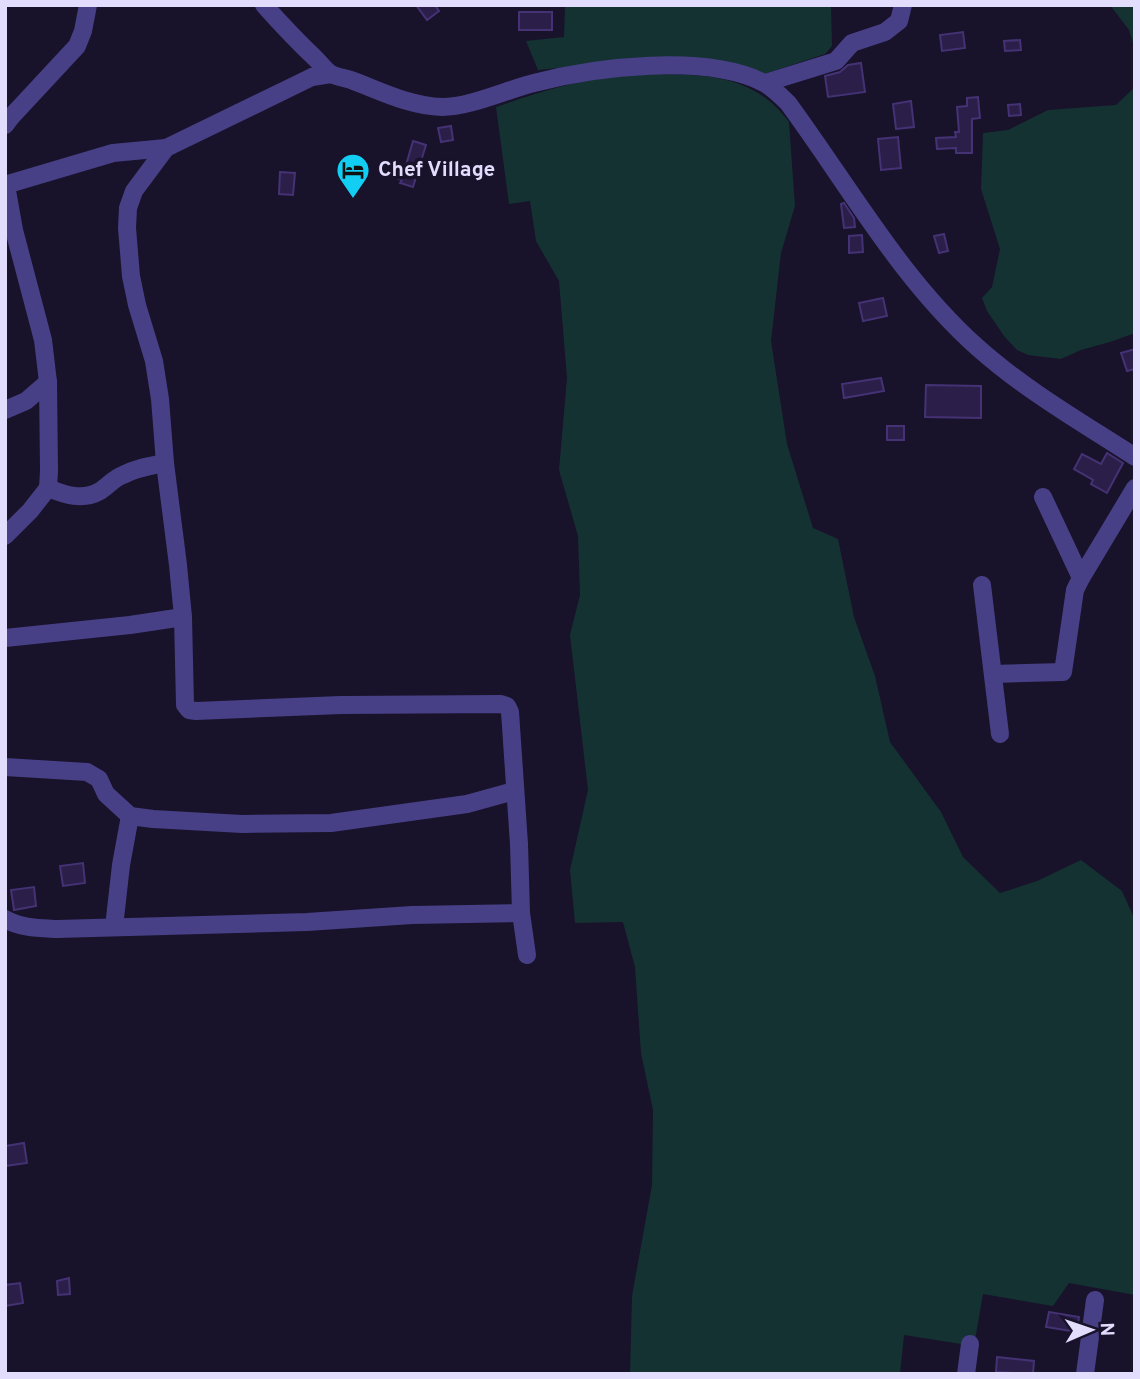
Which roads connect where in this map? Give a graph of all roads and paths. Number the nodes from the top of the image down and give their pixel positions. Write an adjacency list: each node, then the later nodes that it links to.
1 (88, 5): 6 (street)
2 (264, 5): 4 (street)
3 (903, 5): 5 (street)
4 (331, 74): 5 (street); 7 (street)
5 (765, 83): 11 (street)
6 (5, 125)
7 (166, 148): 8 (street); 12 (street)
8 (6, 185): 9 (street)
9 (48, 382): 10 (street); 13 (street)
10 (5, 410)
11 (1135, 457)
12 (165, 463): 13 (street); 19 (street)
13 (48, 488): 16 (street)
14 (1135, 488): 17 (street)
15 (1043, 497): 17 (street)
16 (5, 536)
17 (1081, 578): 21 (street)
18 (982, 585): 21 (street)
19 (183, 617): 20 (street); 24 (street)
20 (5, 638)
21 (993, 674): 22 (street)
22 (1000, 734)
23 (5, 767): 25 (street)
24 (514, 791): 25 (street); 26 (street)
25 (130, 816): 28 (street)
26 (521, 913): 28 (street); 29 (street)
27 (5, 919): 28 (street)
28 (114, 927)
29 (527, 955)
30 (1095, 1300): 33 (street)
31 (970, 1344): 32 (street)
32 (966, 1374)
33 (1085, 1374)

